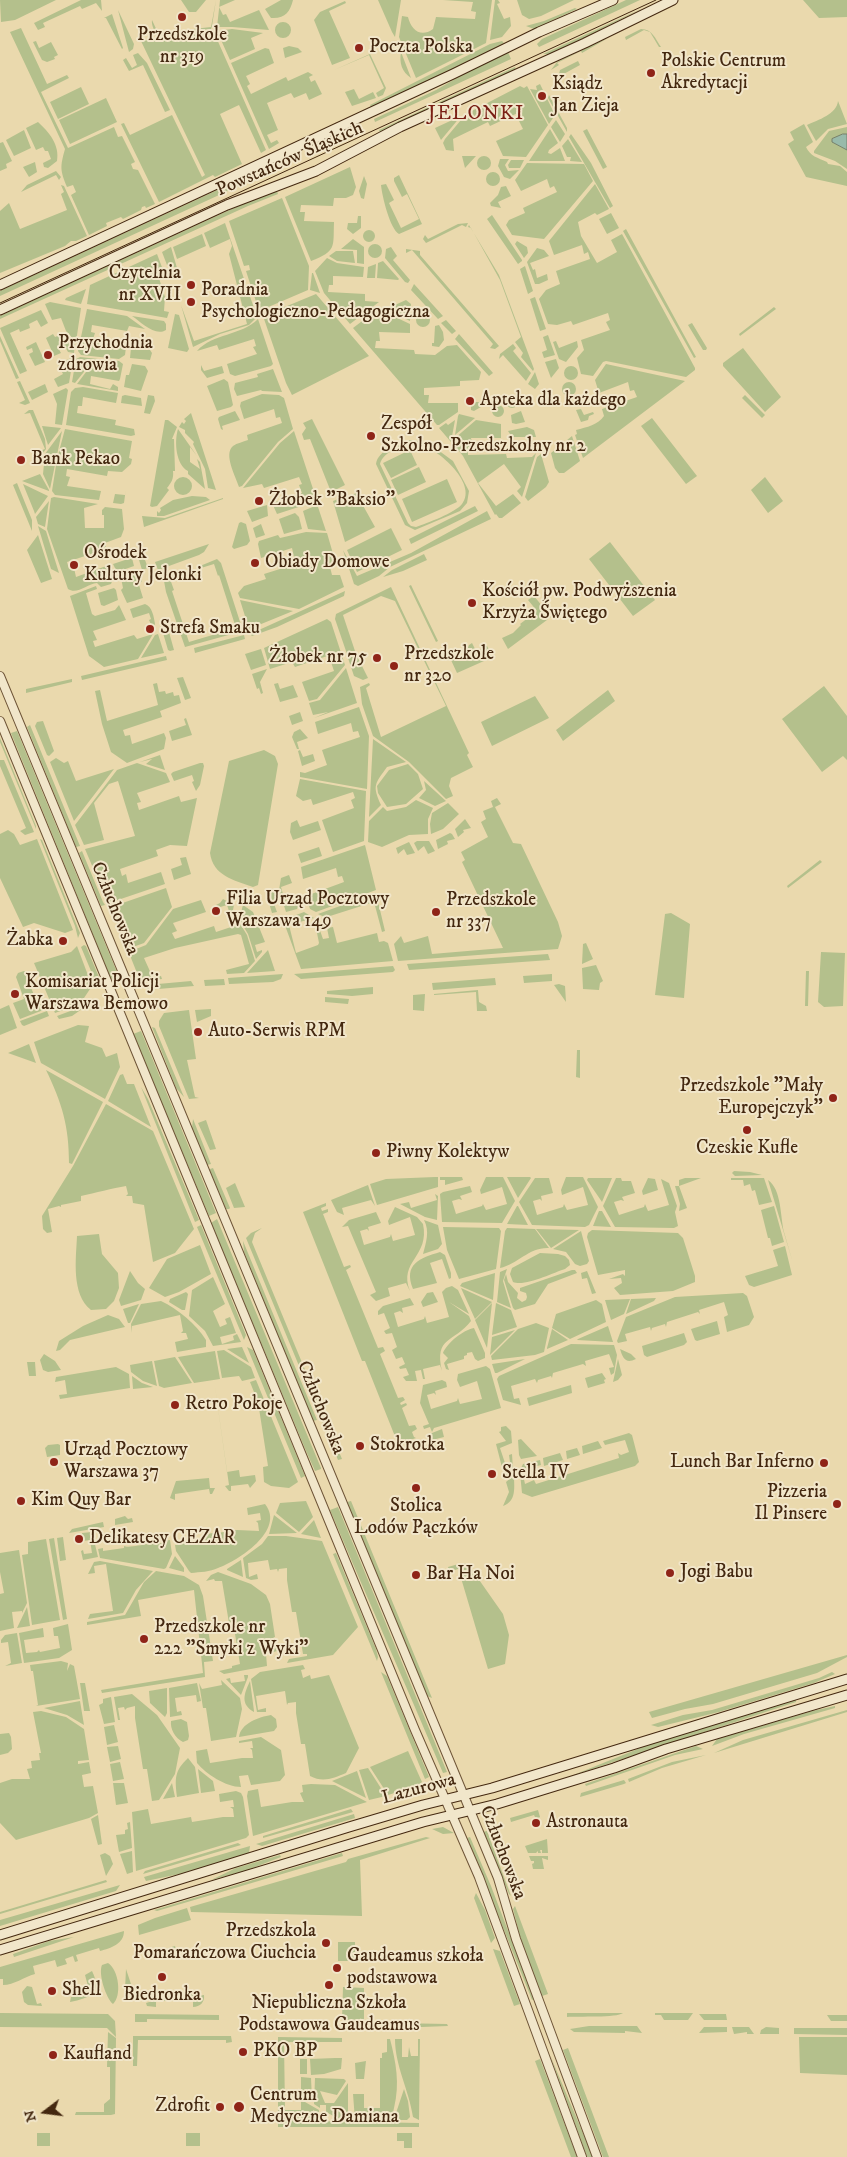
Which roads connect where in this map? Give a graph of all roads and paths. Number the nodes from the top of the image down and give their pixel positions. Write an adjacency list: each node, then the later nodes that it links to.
1 (613, 0): 3 (main road, Powstańców Śląskich)
2 (673, 0): 4 (main road, Powstańców Śląskich)
3 (0, 285)
4 (0, 310)
5 (0, 676): 9 (street, Człuchowska)
6 (0, 721): 10 (street, Człuchowska)
7 (847, 1679): 9 (main road, Lazurowa)
8 (847, 1694): 11 (main road, Lazurowa)
9 (463, 1796): 10 (main road, Lazurowa); 11 (street, Człuchowska)
10 (444, 1800): 12 (street, Człuchowska); 13 (main road, Lazurowa)
11 (469, 1811): 12 (main road, Lazurowa); 16 (street, Człuchowska)
12 (452, 1815): 14 (main road, Lazurowa); 15 (street, Człuchowska)
13 (0, 1935)
14 (0, 1950)
15 (582, 2157)
16 (598, 2157)

